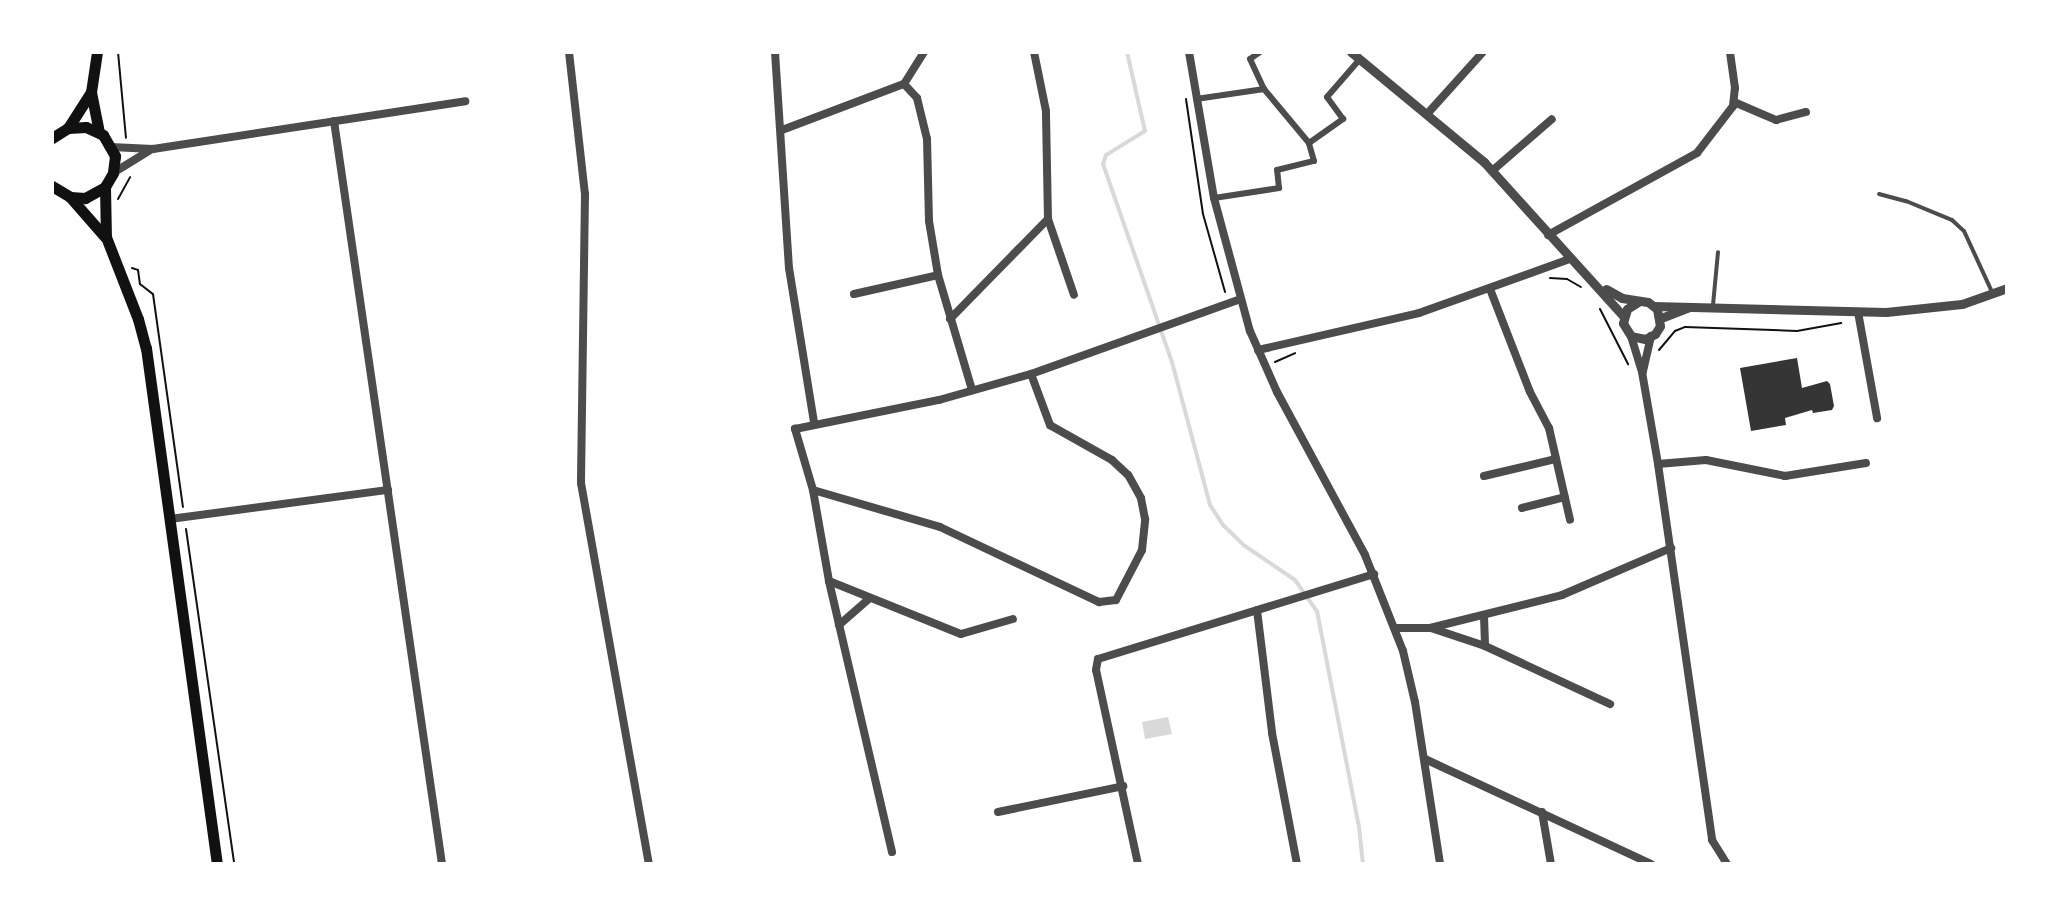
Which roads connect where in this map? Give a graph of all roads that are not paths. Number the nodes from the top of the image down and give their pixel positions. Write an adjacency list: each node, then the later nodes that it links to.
1 (97, 52): 13 (main road)
2 (569, 52): 92 (street)
3 (775, 52): 22 (street)
4 (924, 52): 11 (street)
5 (1034, 52): 35 (street)
6 (1189, 52): 14 (street)
7 (1260, 52): 12 (street)
8 (1483, 52): 18 (street)
9 (1730, 52): 16 (street)
10 (1356, 55): 18 (street); 25 (street)
11 (904, 84): 22 (street); 40 (street)
12 (1264, 89): 14 (street); 25 (street)
13 (91, 92): 21 (main road); 23 (main road)
14 (1196, 99): 34 (street)
15 (465, 101): 20 (street)
16 (1734, 102): 17 (street); 36 (street)
17 (1806, 112)
18 (1428, 113): 28 (street)
19 (1552, 119): 28 (street)
20 (334, 121): 27 (street); 67 (street)
21 (68, 128): 23 (main road); 24 (main road)
22 (782, 130): 62 (street)
23 (99, 132): 26 (main road)
24 (52, 138)
25 (1309, 143): 34 (street)
26 (111, 147): 27 (street); 29 (main road)
27 (153, 149): 29 (street)
28 (1492, 171): 36 (street)
29 (113, 173): 31 (main road)
30 (53, 187): 33 (main road)
31 (105, 187): 33 (main road); 37 (main road)
32 (1879, 194): 45 (lane)
33 (70, 197): 37 (main road)
34 (1214, 198): 47 (street)
35 (1048, 219): 46 (street); 54 (street)
36 (1548, 235): 39 (street)
37 (106, 237): 71 (main road)
38 (1718, 252): 49 (lane)
39 (1570, 259): 41 (street); 43 (street)
40 (938, 275): 44 (street); 54 (street)
41 (1596, 283): 48 (street); 51 (street)
42 (2007, 288): 45 (street)
43 (1490, 289): 57 (street); 63 (street)
44 (854, 294)
45 (1993, 294): 52 (street)
46 (1074, 295)
47 (1240, 299): 57 (street); 59 (street)
48 (1640, 301): 50 (street); 51 (street)
49 (1709, 305): 50 (street); 52 (street); 53 (street)
50 (1654, 306): 53 (street)
51 (1623, 316): 55 (street)
52 (1858, 317): 61 (street)
53 (1661, 318): 56 (street)
54 (950, 319): 60 (street)
55 (1631, 336): 56 (street); 58 (street)
56 (1651, 336): 58 (street)
57 (1258, 350): 74 (street)
58 (1642, 372): 65 (street)
59 (1031, 374): 60 (street); 68 (street)
60 (972, 390): 62 (street)
61 (1877, 418)
62 (814, 423): 68 (street)
63 (1556, 459): 66 (street); 69 (street)
64 (1866, 463): 65 (street)
65 (1658, 464): 73 (street)
66 (1484, 476)
67 (388, 490): 71 (street); 91 (street)
68 (813, 490): 75 (street)
69 (1565, 497): 70 (street); 72 (street)
70 (1522, 508)
71 (170, 519): 90 (main road)
72 (1570, 520)
73 (1671, 548): 78 (street); 98 (street)
74 (1374, 574): 77 (street); 81 (street)
75 (829, 581): 76 (street); 80 (street)
76 (870, 598): 79 (street); 80 (street)
77 (1257, 610): 86 (street); 94 (street)
78 (1484, 616): 82 (street); 83 (street)
79 (1013, 619)
80 (839, 625): 89 (street)
81 (1395, 628): 82 (street); 85 (street)
82 (1430, 628): 83 (street)
83 (1485, 646): 84 (street)
84 (1610, 704)
85 (1425, 759): 88 (street); 95 (street)
86 (1123, 786): 87 (street); 93 (street)
87 (998, 812)
88 (1542, 812): 96 (street); 97 (street)
89 (892, 852)
90 (217, 864)
91 (442, 864)
92 (649, 864)
93 (1138, 864)
94 (1297, 864)
95 (1440, 864)
96 (1551, 864)
97 (1651, 864)
98 (1727, 864)

